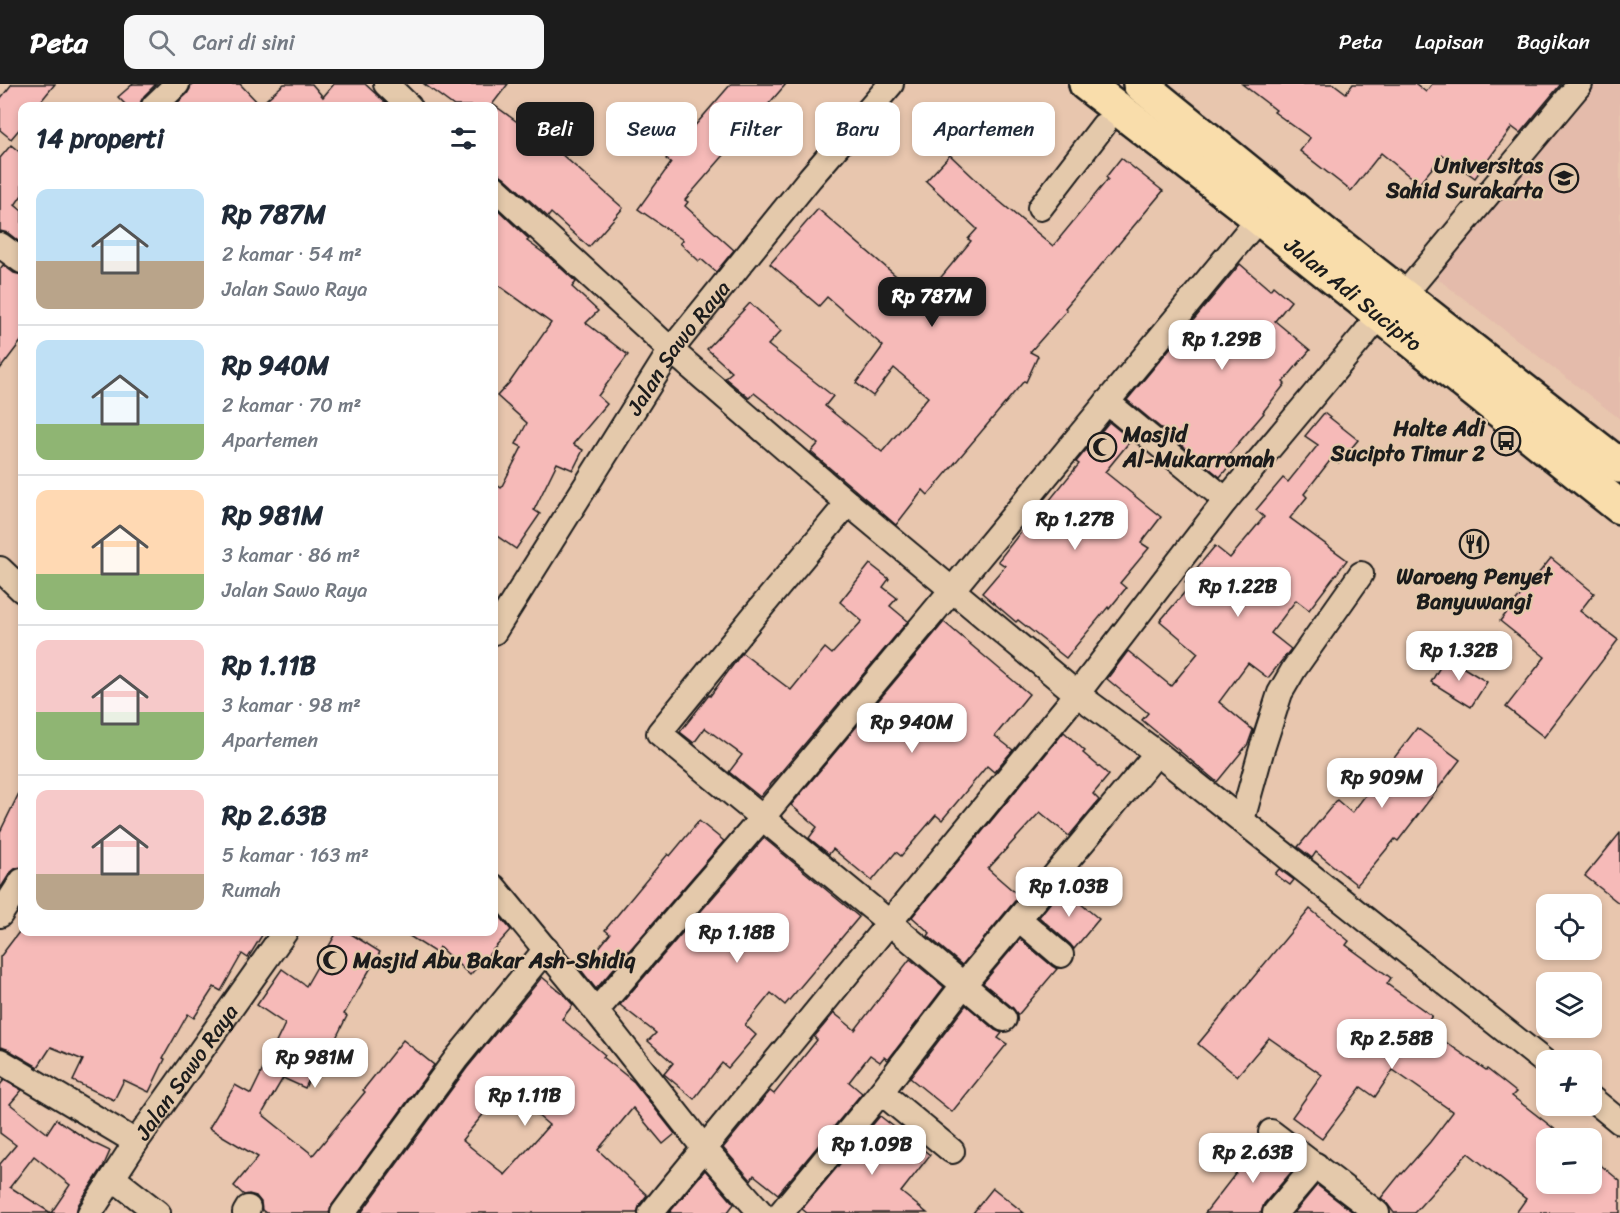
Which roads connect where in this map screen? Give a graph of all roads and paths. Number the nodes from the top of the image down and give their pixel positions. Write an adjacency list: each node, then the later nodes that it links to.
1 (177, 84): 7 (street)
2 (386, 84): 8 (street)
3 (891, 84): 16 (street, Jalan Sawo Raya)
4 (1086, 84): 12 (highway, Jalan Adi Sucipto)
5 (1140, 84): 15 (highway, Jalan Adi Sucipto)
6 (1580, 84): 15 (street)
7 (158, 102)
8 (405, 102)
9 (1103, 126): 11 (street)
10 (498, 191): 16 (street)
11 (1040, 208)
12 (1259, 218): 15 (highway, Jalan Adi Sucipto); 17 (street)
13 (0, 245): 14 (street)
14 (18, 258)
15 (1392, 305): 18 (highway, Jalan Adi Sucipto); 19 (street); 21 (highway, Jalan Adi Sucipto)
16 (671, 350): 20 (street); 26 (street, Jalan Sawo Raya)
17 (1107, 402): 19 (street); 25 (street)
18 (1620, 466)
19 (1226, 500): 28 (street)
20 (848, 503): 25 (street); 30 (street)
21 (1620, 507)
22 (0, 570): 24 (street)
23 (1361, 574): 31 (street)
24 (18, 586)
25 (952, 591): 28 (street); 30 (street)
26 (502, 599): 27 (street, Jalan Sawo Raya)
27 (498, 616)
28 (1077, 694): 29 (street); 36 (street)
29 (1157, 753): 31 (street); 35 (street)
30 (762, 818): 36 (street); 41 (street)
31 (1242, 820): 43 (street)
32 (18, 887): 34 (street)
33 (498, 892): 38 (street)
34 (0, 915)
35 (1019, 919): 39 (street); 40 (street)
36 (890, 922): 40 (street); 50 (street)
37 (282, 936): 49 (street, Jalan Sawo Raya)
38 (546, 949): 41 (street); 56 (street)
39 (1061, 955)
40 (964, 984): 42 (street); 45 (street)
41 (596, 1011): 50 (street)
42 (1004, 1019)
43 (1536, 1055)
44 (0, 1061): 49 (street)
45 (881, 1092): 51 (street); 59 (street)
46 (1602, 1107): 47 (street)
47 (1620, 1122)
48 (1271, 1132): 52 (street)
49 (136, 1142): 53 (street, Jalan Sawo Raya)
50 (704, 1148): 57 (street); 58 (street)
51 (952, 1151)
52 (1316, 1166): 60 (street); 61 (street)
53 (113, 1178): 54 (street, Jalan Sawo Raya); 55 (street)
54 (90, 1213)
55 (158, 1213)
56 (343, 1213)
57 (651, 1213)
58 (761, 1213)
59 (781, 1213)
60 (1275, 1213)
61 (1377, 1213)

